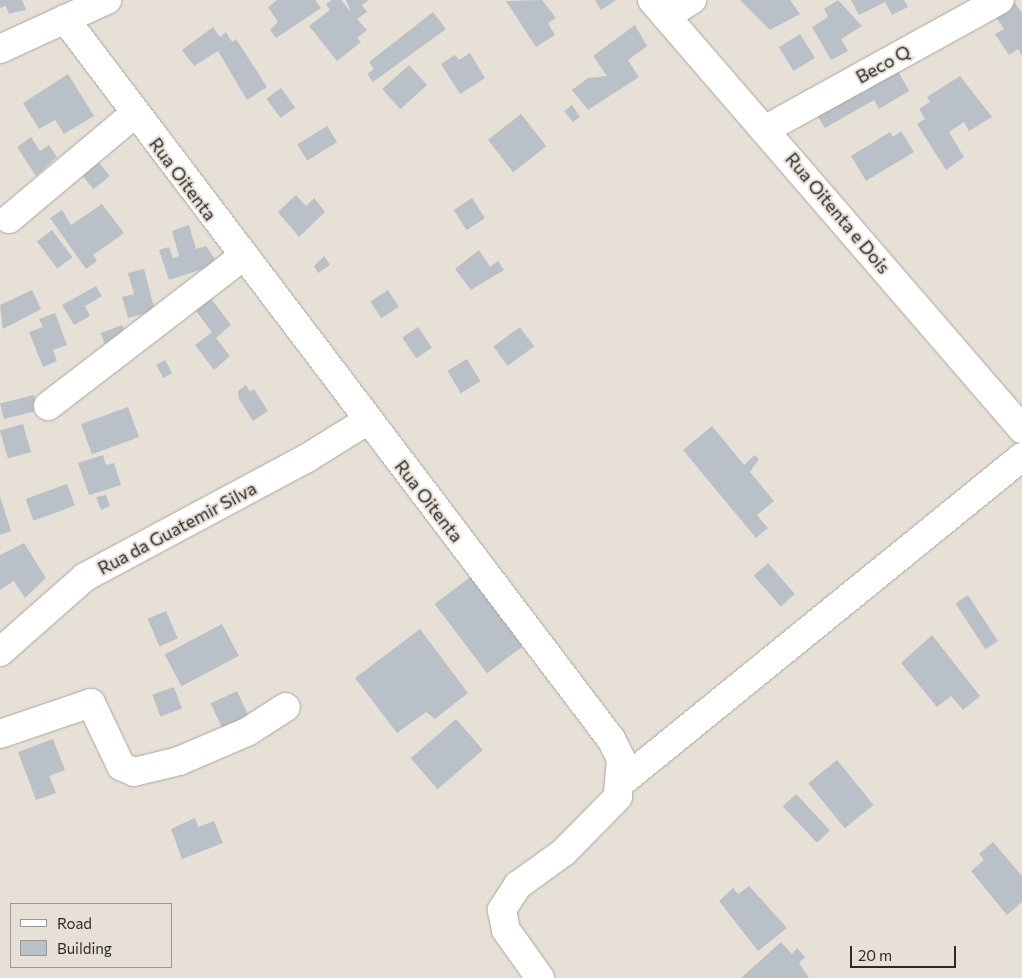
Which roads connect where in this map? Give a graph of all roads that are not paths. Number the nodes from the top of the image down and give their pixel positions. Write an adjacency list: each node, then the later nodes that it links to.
1 (106, 0): 5 (street)
2 (692, 0): 4 (street)
3 (1000, 0): 8 (street, Beco Q)
4 (659, 8): 8 (street, Rua Oitenta e Dois)
5 (65, 19): 6 (street); 7 (street, Rua Oitenta)
6 (0, 49)
7 (134, 114): 9 (street); 10 (street, Rua Oitenta)
8 (766, 128): 13 (street, Rua Oitenta e Dois)
9 (9, 220)
10 (242, 257): 11 (street); 12 (street, Rua Oitenta)
11 (48, 406)
12 (367, 421): 15 (street, Rua da Guatemir Silva); 18 (street, Rua Oitenta)
13 (1022, 428)
14 (1022, 457): 18 (street)
15 (0, 652)
16 (286, 707): 17 (street)
17 (0, 734)
18 (623, 781): 19 (street)
19 (540, 978)

